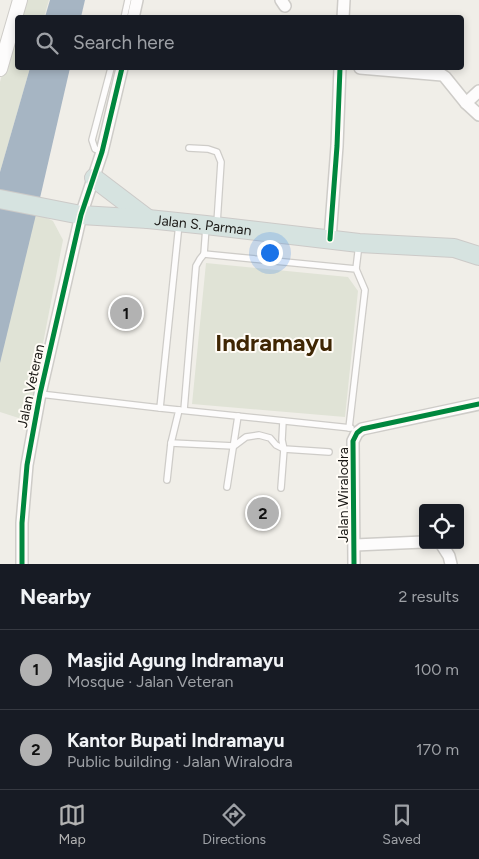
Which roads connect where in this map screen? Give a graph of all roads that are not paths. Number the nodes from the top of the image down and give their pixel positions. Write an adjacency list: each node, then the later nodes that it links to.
1 (20, 0): 5 (street)
2 (128, 0): 6 (lane)
3 (137, 0): 7 (street)
4 (344, 0): 8 (street)
5 (16, 15)
6 (125, 15)
7 (134, 15)
8 (343, 15)
9 (15, 17): 10 (street)
10 (0, 69)
11 (110, 70): 19 (lane)
12 (122, 70): 19 (street, Jalan Veteran)
13 (340, 70): 26 (street)
14 (383, 70): 16 (street)
15 (479, 91): 16 (street)
16 (466, 103): 17 (street)
17 (479, 114)
18 (189, 148): 25 (lane)
19 (102, 152): 20 (street, Jalan Veteran)
20 (94, 178): 22 (street, Jalan Veteran); 23 (main road)
21 (0, 200): 22 (main road, Jalan S. Parman)
22 (80, 215): 23 (main road, Jalan S. Parman); 31 (street, Jalan Veteran)
23 (148, 219): 24 (main road, Jalan S. Parman)
24 (179, 222): 25 (main road, Jalan S. Parman); 33 (lane)
25 (211, 225): 26 (main road, Jalan S. Parman); 28 (lane)
26 (330, 239): 27 (main road, Jalan S. Parman)
27 (359, 243): 29 (main road, Jalan S. Parman); 30 (lane)
28 (204, 254): 30 (lane); 34 (lane)
29 (479, 256)
30 (356, 269): 37 (lane)
31 (40, 394): 33 (lane); 49 (street, Jalan Veteran)
32 (479, 404): 38 (street)
33 (160, 408): 34 (lane)
34 (182, 410): 35 (lane); 39 (lane)
35 (238, 416): 36 (lane); 40 (lane)
36 (283, 421): 37 (lane); 41 (lane)
37 (349, 428): 38 (lane)
38 (362, 429): 47 (street, Jalan Wiralodra)
39 (171, 443): 40 (lane); 43 (lane)
40 (234, 446): 41 (lane); 44 (lane)
41 (284, 450): 42 (lane); 45 (lane)
42 (330, 452)
43 (168, 480)
44 (227, 487)
45 (281, 488)
46 (419, 542): 47 (street)
47 (355, 546): 50 (street, Jalan Wiralodra)
48 (445, 549): 51 (street)
49 (22, 564)
50 (354, 564)
51 (452, 564)

